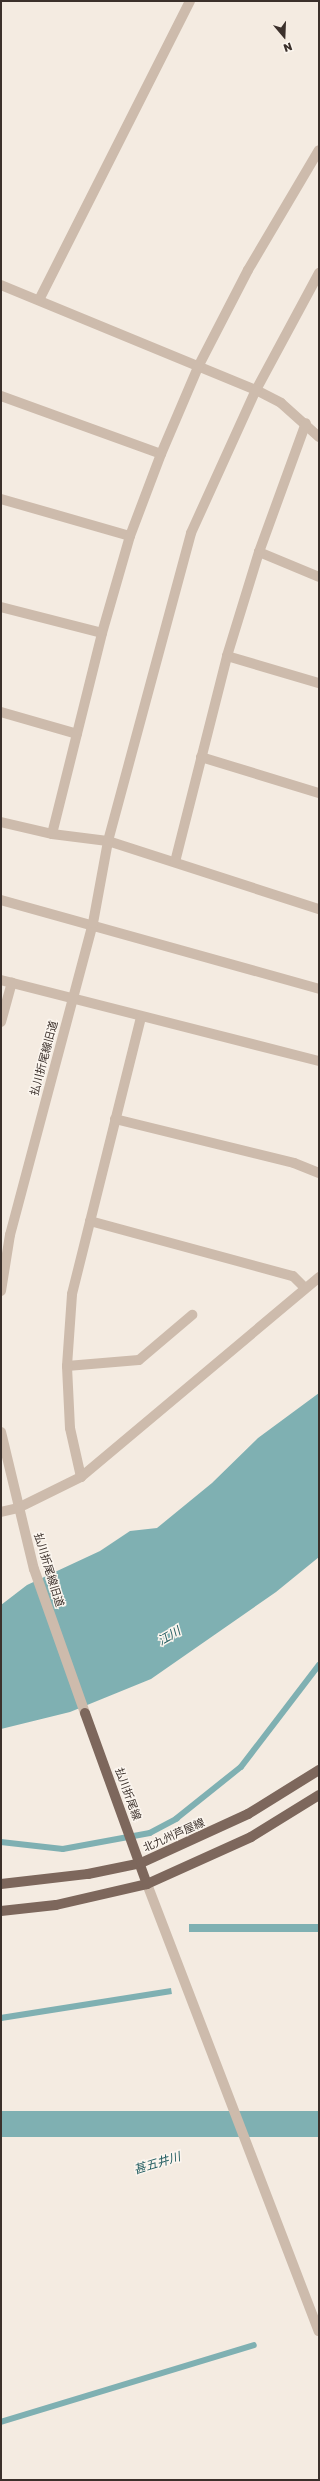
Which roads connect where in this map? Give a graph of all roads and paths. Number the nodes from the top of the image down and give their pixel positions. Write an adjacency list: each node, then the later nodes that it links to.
1 (190, 1): 5 (street)
2 (319, 150): 6 (street)
3 (319, 273): 7 (street, 払川折尾線旧道)
4 (1, 285): 5 (street)
5 (40, 300): 6 (street)
6 (199, 365): 7 (street); 11 (street)
7 (256, 390): 9 (street); 26 (street, 払川折尾線旧道)
8 (1, 396): 11 (street)
9 (306, 423): 10 (street); 14 (street)
10 (319, 437)
11 (161, 454): 13 (street)
12 (1, 498): 13 (street)
13 (130, 536): 17 (street)
14 (259, 552): 15 (street); 18 (street)
15 (319, 577)
16 (1, 607): 17 (street)
17 (102, 633): 21 (street)
18 (227, 656): 19 (street); 22 (street)
19 (319, 683)
20 (1, 712): 21 (street)
21 (77, 734): 25 (street)
22 (202, 757): 23 (street); 27 (street)
23 (319, 793)
24 (1, 822): 25 (street)
25 (52, 834): 26 (street)
26 (108, 841): 27 (street); 30 (street, 払川折尾線旧道)
27 (175, 862): 29 (street)
28 (1, 900): 30 (street)
29 (319, 909)
30 (93, 923): 33 (street); 34 (street, 払川折尾線旧道)
31 (1, 980): 32 (street)
32 (12, 982): 34 (street); 36 (street)
33 (319, 989)
34 (73, 997): 35 (street); 43 (street, 払川折尾線旧道)
35 (141, 1016): 37 (street); 38 (street)
36 (1, 1022)
37 (319, 1061)
38 (115, 1119): 39 (street); 40 (street)
39 (319, 1173)
40 (90, 1221): 42 (street); 45 (street)
41 (319, 1277): 42 (street)
42 (304, 1288): 47 (street)
43 (1, 1291)
44 (192, 1315): 45 (street)
45 (67, 1366): 47 (street)
46 (1, 1432): 48 (street, 払川折尾線旧道)
47 (80, 1477): 48 (street)
48 (18, 1508): 49 (street); 50 (street, 払川折尾線旧道)
49 (1, 1512)
50 (84, 1709): 53 (main road, 払川折尾線)
51 (319, 1770): 53 (main road, 北九州芦屋線)
52 (319, 1795): 55 (main road)
53 (141, 1863): 54 (main road, 北九州芦屋線); 55 (main road, 払川折尾線)
54 (1, 1884)
55 (146, 1884): 56 (main road); 57 (street)
56 (1, 1911)
57 (319, 2331)

